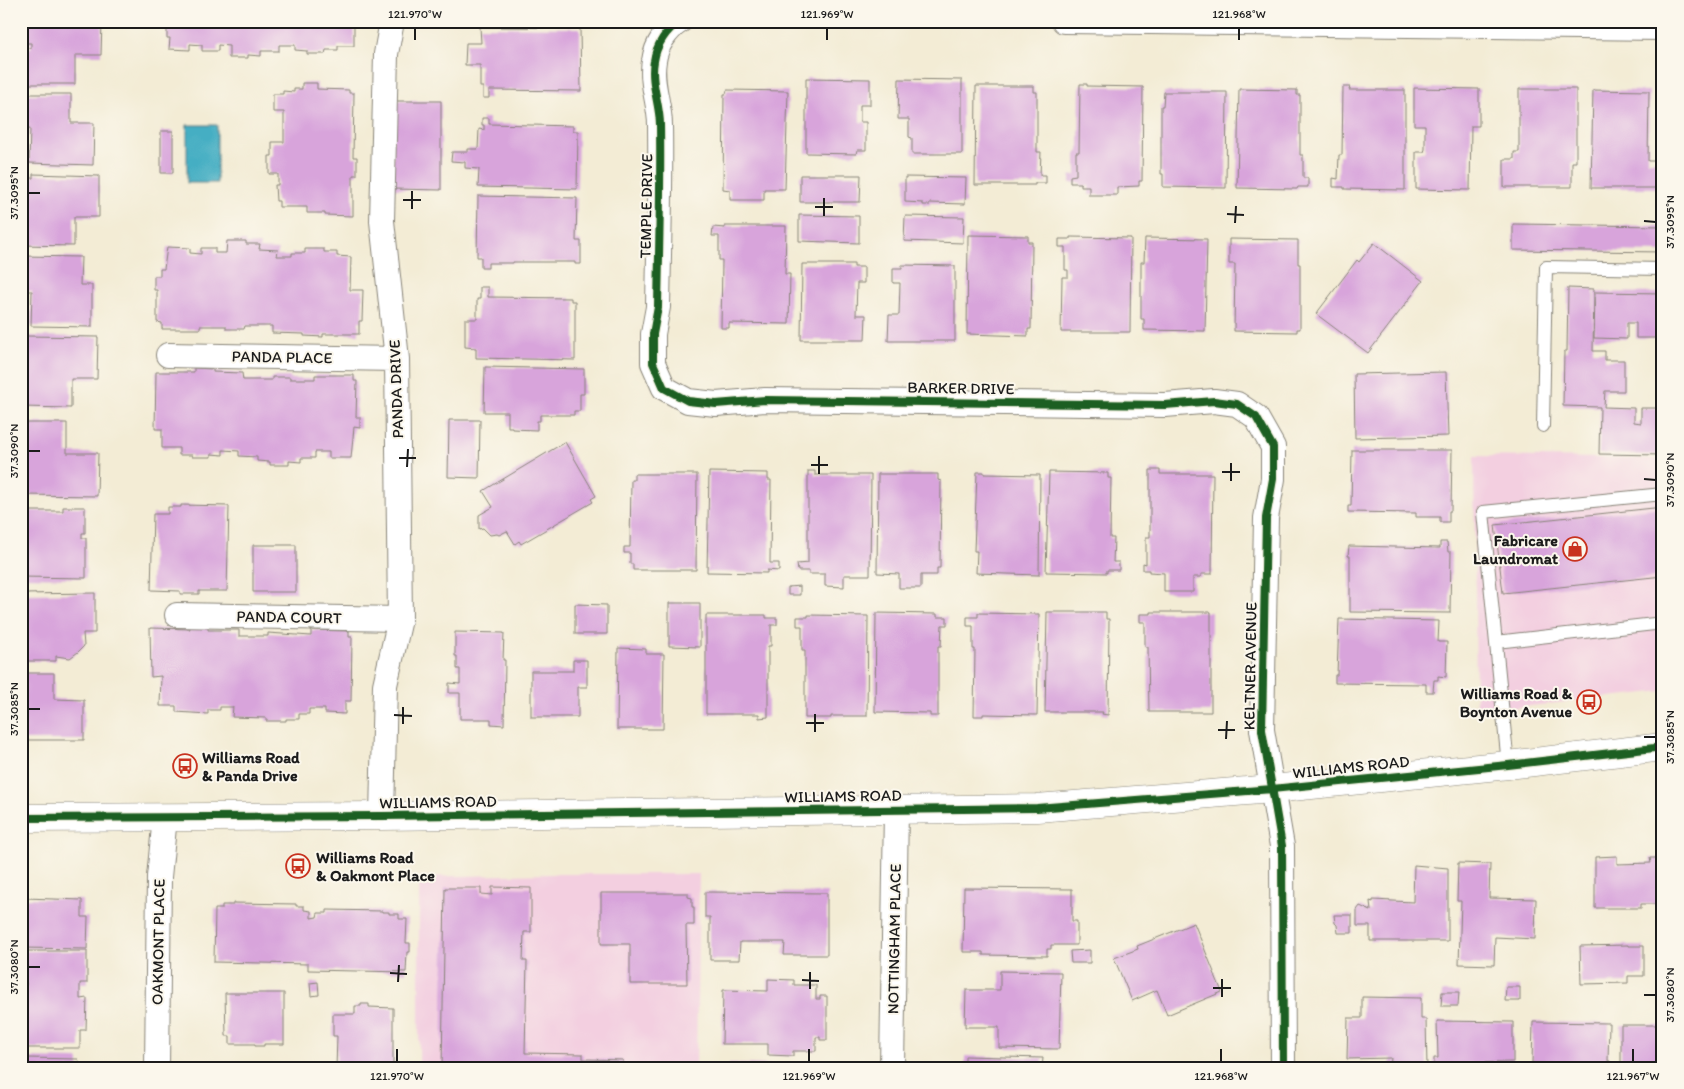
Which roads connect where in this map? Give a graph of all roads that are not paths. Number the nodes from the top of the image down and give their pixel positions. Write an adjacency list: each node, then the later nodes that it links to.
1 (392, 21): 7 (street, PANDA DRIVE)
2 (1064, 21): 4 (street)
3 (676, 24): 8 (street, TEMPLE DRIVE)
4 (1663, 28)
5 (1663, 269): 10 (lane)
6 (168, 355): 7 (street, PANDA PLACE)
7 (397, 359): 13 (street, PANDA DRIVE)
8 (664, 388): 9 (street, BARKER DRIVE)
9 (1256, 417): 18 (street, KELTNER AVENUE)
10 (1543, 426)
11 (1663, 494): 15 (lane)
12 (177, 615): 13 (street, PANDA COURT)
13 (400, 619): 20 (street, PANDA DRIVE)
14 (1663, 623): 15 (lane)
15 (1496, 642): 17 (lane)
16 (1663, 746): 17 (street, WILLIAMS ROAD)
17 (1508, 765): 18 (street, WILLIAMS ROAD)
18 (1272, 788): 19 (street, WILLIAMS ROAD); 25 (street, KELTNER AVENUE)
19 (896, 809): 20 (street, WILLIAMS ROAD); 24 (street, NOTTINGHAM PLACE)
20 (382, 816): 21 (street, WILLIAMS ROAD)
21 (165, 817): 22 (street, WILLIAMS ROAD); 23 (street, OAKMONT PLACE)
22 (21, 818)
23 (157, 1068)
24 (892, 1068)
25 (1283, 1068)

